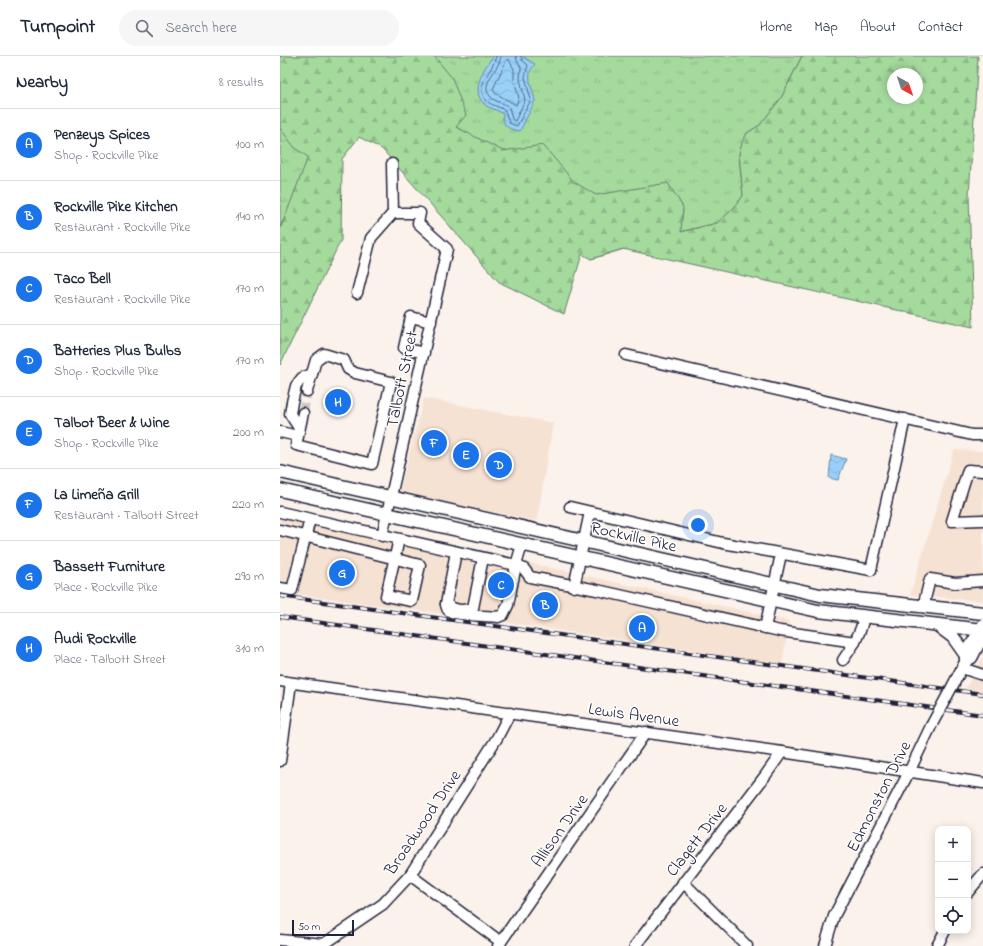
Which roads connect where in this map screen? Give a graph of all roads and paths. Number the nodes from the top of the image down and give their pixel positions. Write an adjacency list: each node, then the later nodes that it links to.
1 (392, 164): 2 (street)
2 (393, 213): 3 (street); 4 (street, Talbott Street)
3 (357, 293)
4 (430, 322): 5 (street, Talbott Street); 5 (street)
5 (424, 353): 17 (street, Talbott Street)
6 (626, 355): 10 (street)
7 (312, 374): 8 (street); 12 (street); 12 (street)
8 (307, 391)
9 (303, 413): 12 (street)
10 (905, 420): 13 (street); 31 (street)
11 (280, 432): 12 (street)
12 (298, 432)
13 (983, 435)
14 (983, 471): 23 (street)
15 (280, 472): 17 (main road, Rockville Pike)
16 (280, 490): 21 (main road, Rockville Pike)
17 (391, 499): 21 (street, Talbott Street); 28 (main road, Rockville Pike)
18 (570, 507): 20 (street)
19 (280, 512): 22 (street)
20 (590, 512): 28 (street); 31 (street)
21 (388, 516): 25 (street, Talbott Street); 29 (main road, Rockville Pike)
22 (310, 519): 25 (street); 26 (street)
23 (983, 520)
24 (280, 530): 26 (street)
25 (382, 536): 27 (street)
26 (304, 537): 34 (street); 39 (street)
27 (399, 539): 30 (street); 34 (street)
28 (583, 542): 33 (street); 37 (main road, Rockville Pike)
29 (522, 545): 33 (main road, Rockville Pike); 35 (street)
30 (456, 552): 32 (street); 41 (street)
31 (781, 554): 37 (street)
32 (483, 558): 35 (street); 41 (street)
33 (580, 558): 38 (street); 40 (main road, Rockville Pike)
34 (394, 559): 34 (street)
35 (516, 565): 38 (street); 41 (street)
36 (983, 581): 42 (street)
37 (774, 585): 40 (street); 42 (main road, Rockville Pike)
38 (574, 587): 46 (street)
39 (280, 588)
40 (771, 601): 44 (main road, Rockville Pike); 46 (street)
41 (446, 604)
42 (925, 607): 43 (main road, Rockville Pike)
43 (983, 613)
44 (864, 616): 45 (main road, Rockville Pike); 48 (street)
45 (937, 625): 47 (main road, Rockville Pike); 50 (main road)
46 (765, 628): 48 (street)
47 (982, 630): 50 (street, Edmonston Drive)
48 (855, 642): 49 (street)
49 (843, 660)
50 (964, 661): 51 (street); 58 (street, Edmonston Drive, bridge)
51 (983, 674)
52 (280, 682): 53 (street, Lewis Avenue)
53 (291, 683): 54 (street, Lewis Avenue); 57 (street)
54 (510, 713): 55 (street, Lewis Avenue); 61 (street, Broadwood Drive)
55 (646, 732): 56 (street, Lewis Avenue); 66 (street, Allison Drive)
56 (782, 752): 58 (street, Lewis Avenue); 62 (street, Clagett Drive)
57 (280, 761)
58 (910, 772): 59 (street, Lewis Avenue); 70 (street, Edmonston Drive)
59 (983, 783)
60 (983, 874): 63 (street)
61 (410, 875): 66 (street); 67 (street, Broadwood Drive)
62 (683, 882): 68 (street, Clagett Drive); 69 (street)
63 (971, 888)
64 (943, 934): 71 (street)
65 (280, 940): 67 (street)
66 (499, 944)
67 (324, 945)
68 (635, 946)
69 (747, 946)
70 (825, 946)
71 (937, 946)

